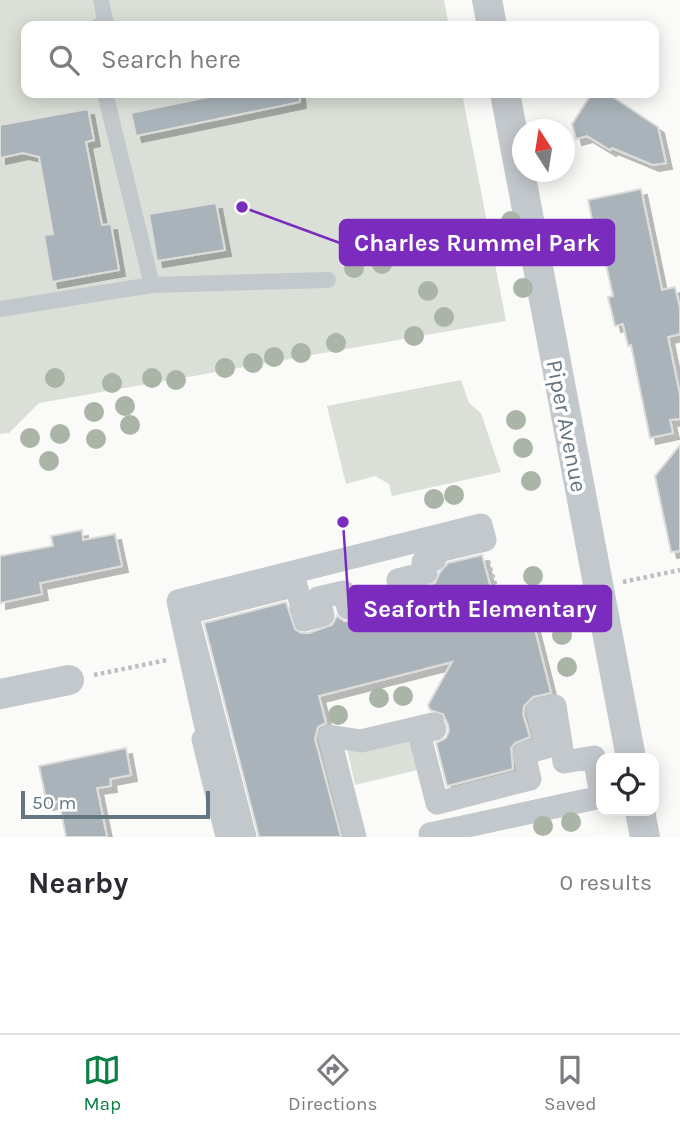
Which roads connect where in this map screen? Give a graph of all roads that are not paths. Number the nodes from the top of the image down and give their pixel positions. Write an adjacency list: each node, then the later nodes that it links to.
1 (101, 0): 3 (lane)
2 (487, 0): 4 (street)
3 (103, 21)
4 (491, 21)
5 (106, 98): 8 (lane)
6 (506, 98): 12 (street, Piper Avenue)
7 (328, 280): 8 (lane)
8 (152, 285): 9 (lane)
9 (0, 309)
10 (69, 680): 11 (street)
11 (0, 694)
12 (630, 753)
13 (596, 768): 18 (street)
14 (596, 797): 19 (street)
15 (641, 816): 20 (street)
16 (227, 837): 17 (street)
17 (245, 837)
18 (355, 837)
19 (430, 837)
20 (645, 837)

